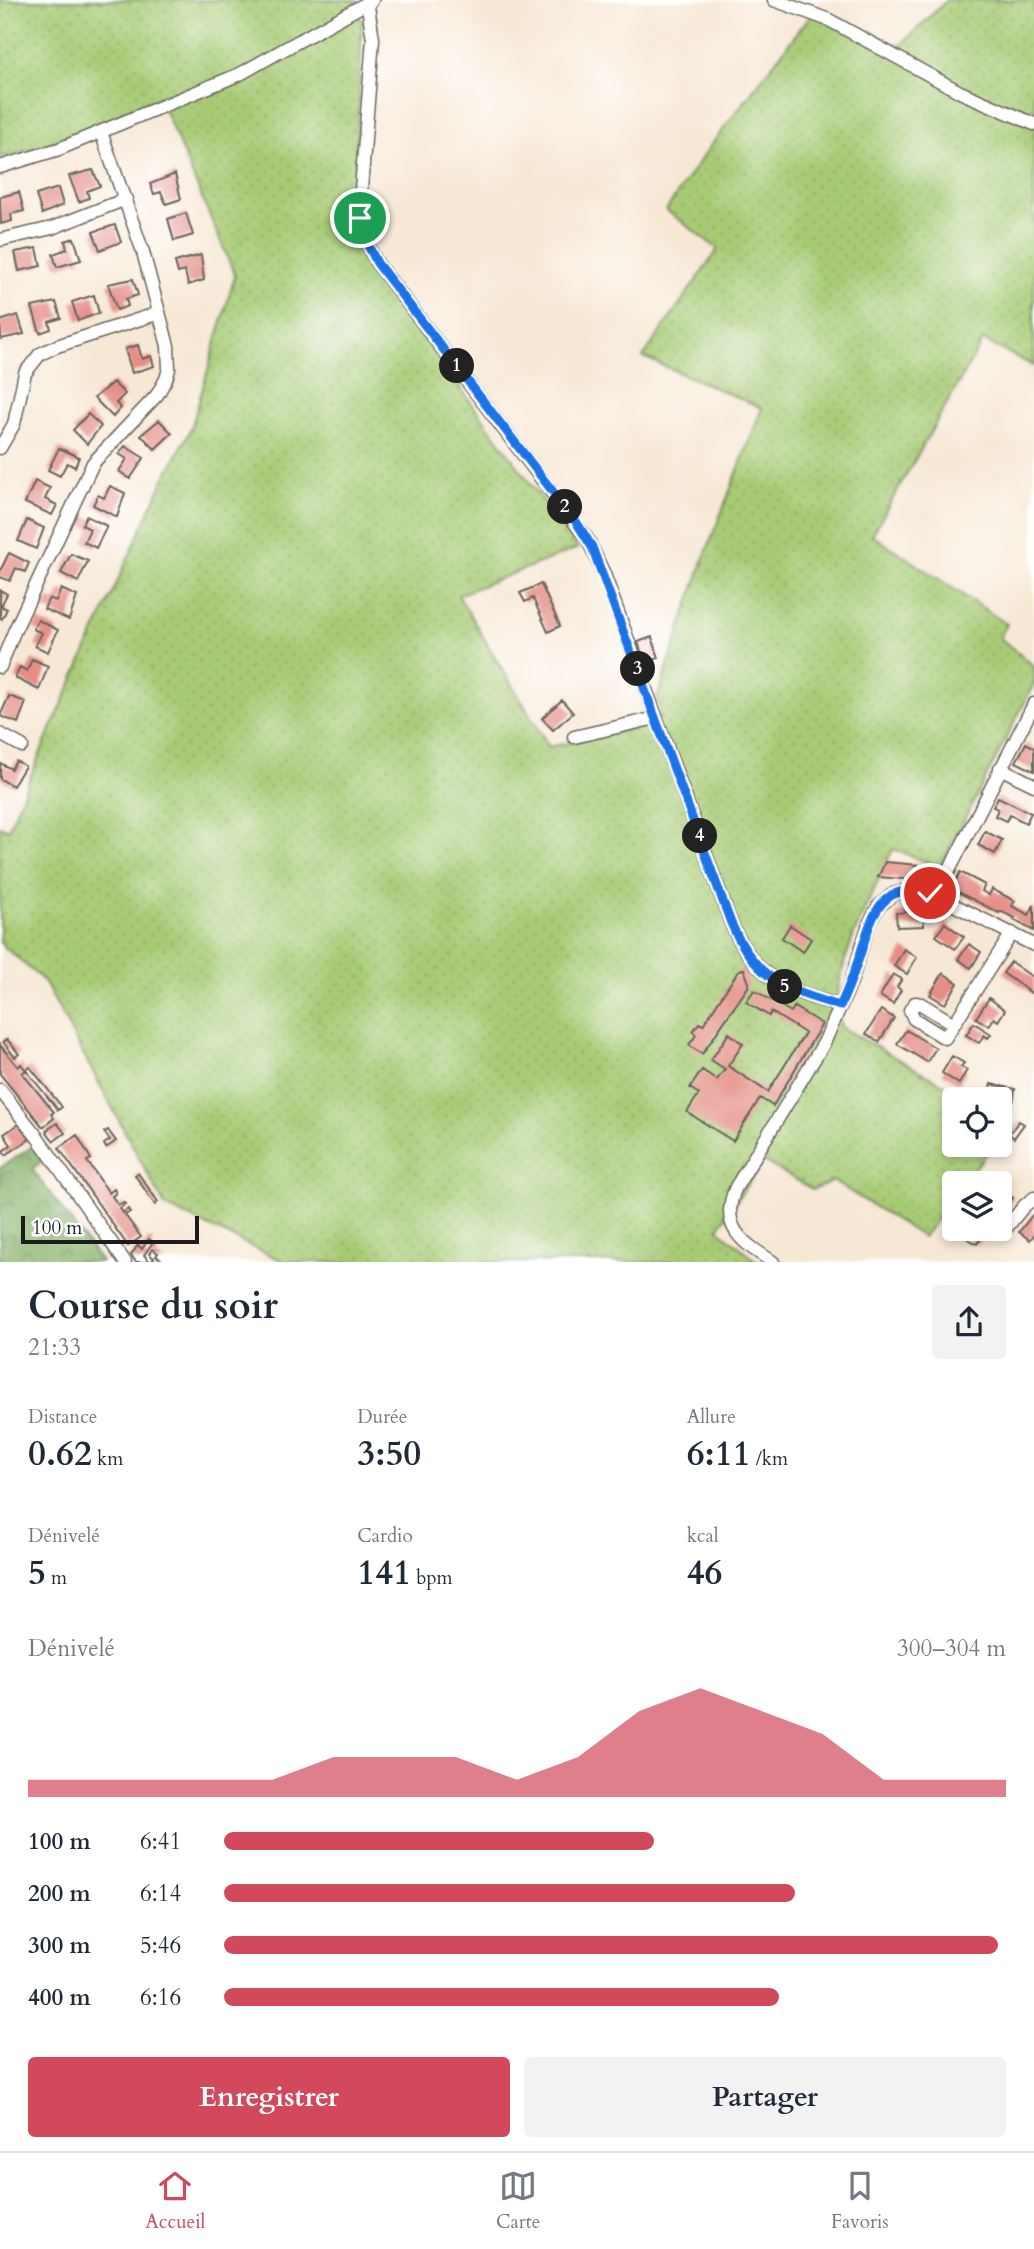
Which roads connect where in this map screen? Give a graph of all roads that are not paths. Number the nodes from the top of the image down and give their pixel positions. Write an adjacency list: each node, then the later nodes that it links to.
1 (774, 0): 3 (street)
2 (369, 1): 4 (street); 12 (street)
3 (1034, 124)
4 (101, 132): 5 (street); 6 (street)
5 (0, 167)
6 (126, 199): 7 (street); 8 (street)
7 (0, 240)
8 (159, 313): 9 (street); 10 (street)
9 (0, 448)
10 (0, 667)
11 (1034, 705): 16 (street)
12 (656, 718): 14 (street); 21 (street)
13 (0, 734): 15 (street)
14 (574, 737)
15 (22, 746)
16 (1000, 768): 17 (street); 18 (street)
17 (1034, 785)
18 (936, 896): 19 (street); 21 (street)
19 (1012, 933): 20 (street); 22 (street)
20 (1034, 945)
21 (840, 1006): 27 (street)
22 (954, 1024)
23 (0, 1090): 26 (street)
24 (1034, 1198): 25 (street)
25 (1012, 1221)
26 (125, 1262)
27 (773, 1262)

